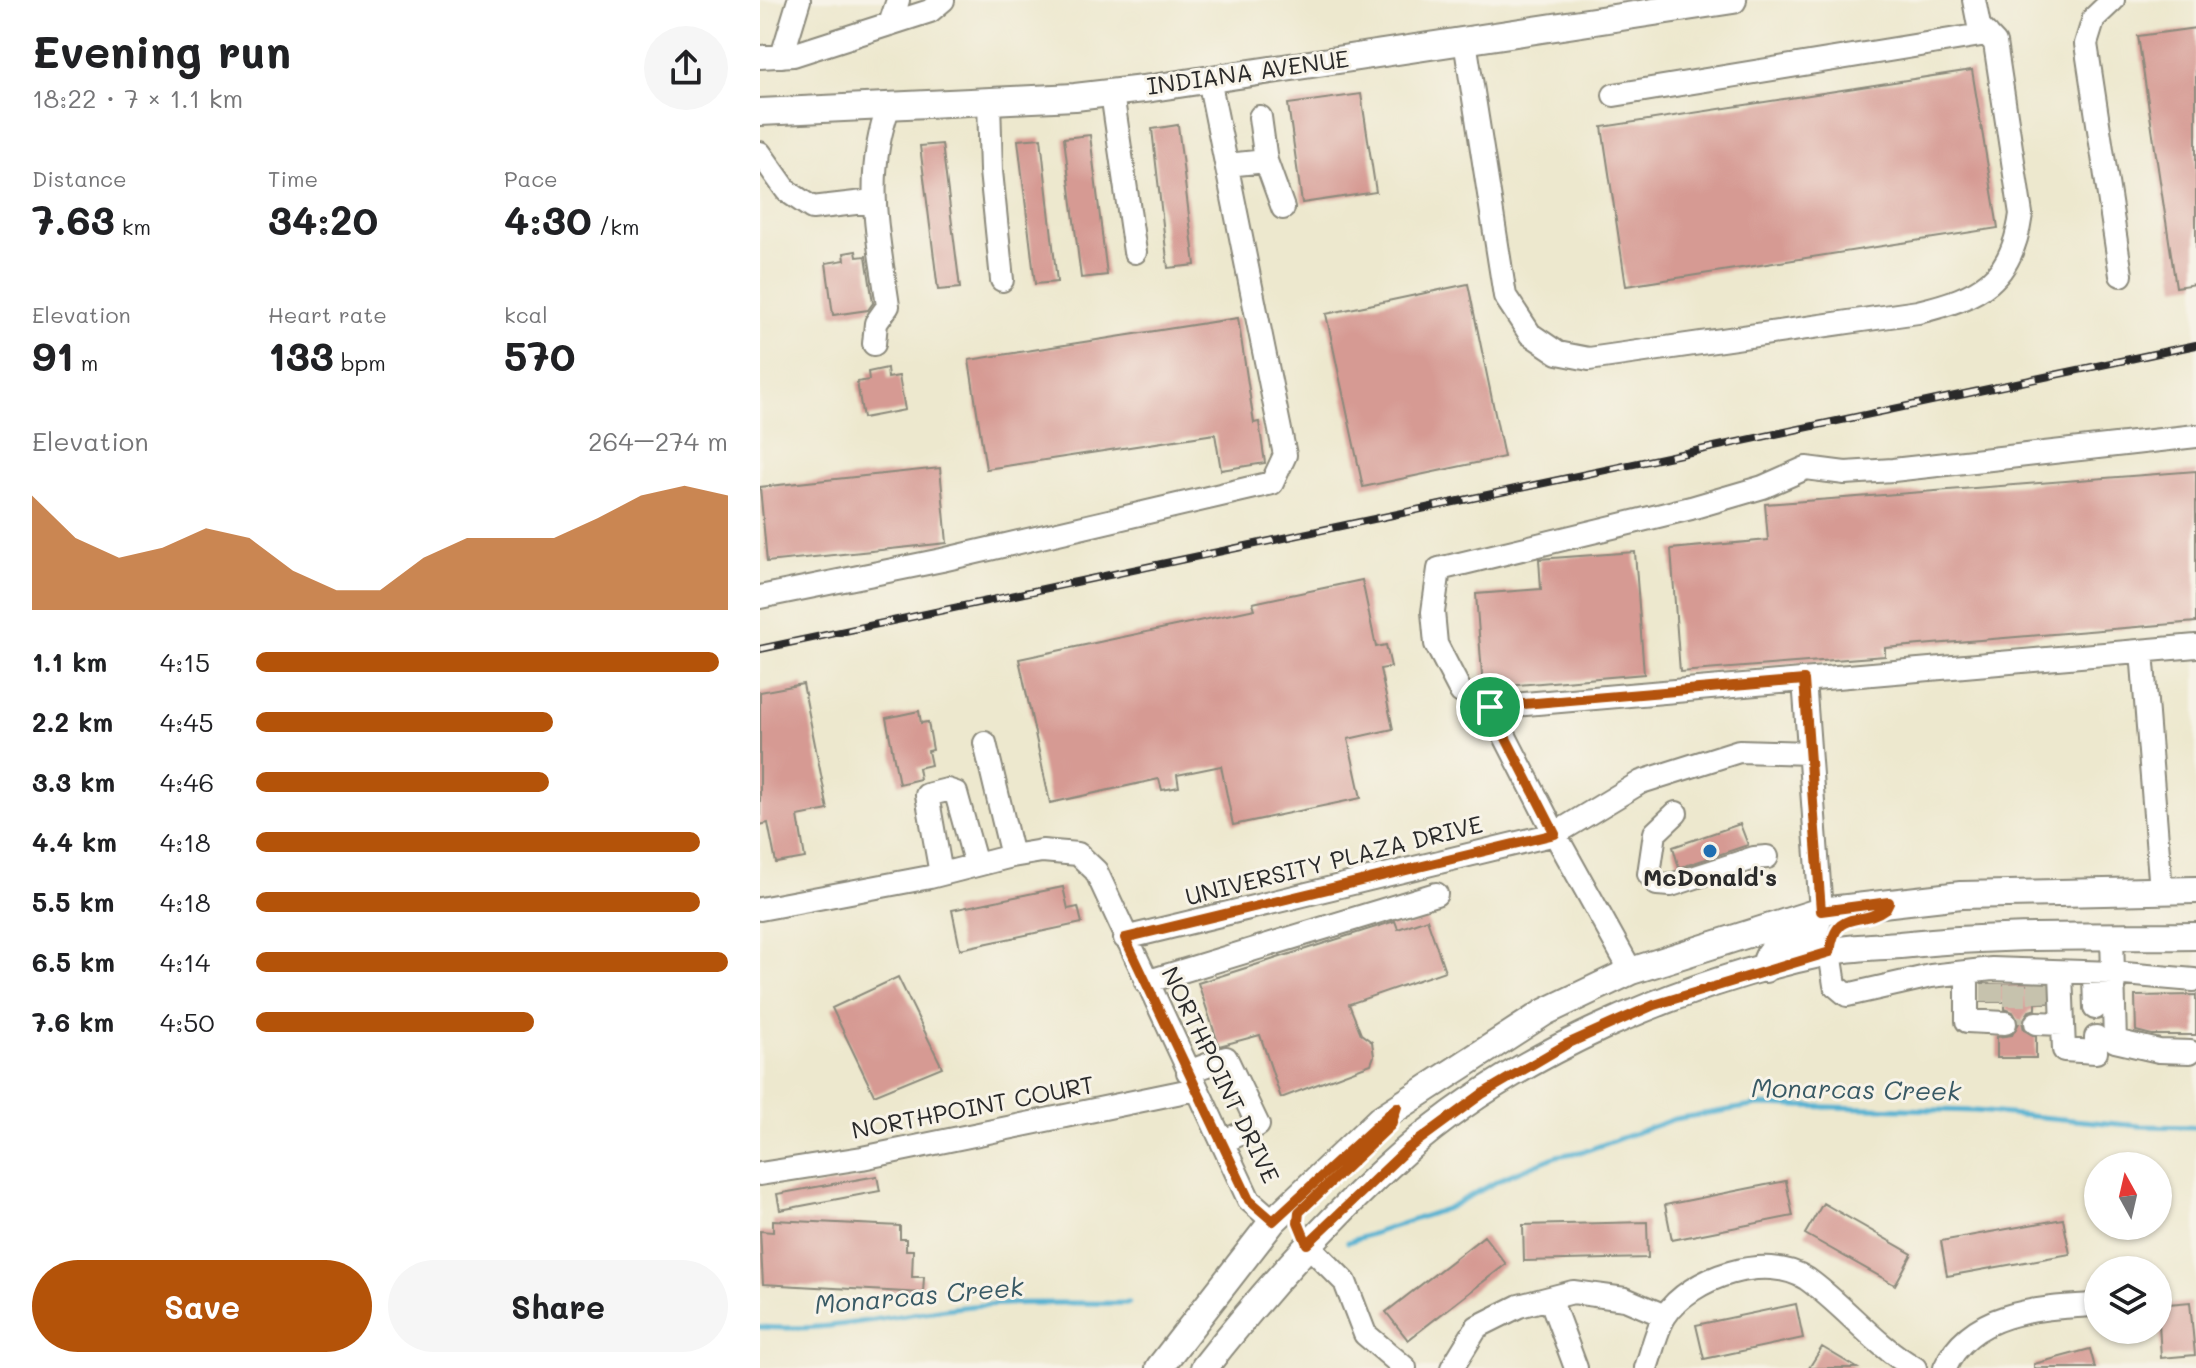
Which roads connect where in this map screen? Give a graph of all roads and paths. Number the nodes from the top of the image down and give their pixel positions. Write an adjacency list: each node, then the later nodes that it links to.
1 (799, 0): 11 (street)
2 (898, 0): 8 (street)
3 (943, 0): 8 (street)
4 (1733, 0): 10 (main road, INDIANA AVENUE)
5 (1974, 0): 9 (street)
6 (1989, 0): 9 (street)
7 (2113, 0): 25 (street)
8 (890, 24): 11 (street)
9 (1987, 34): 10 (street); 14 (street)
10 (1465, 41): 12 (main road, INDIANA AVENUE)
11 (771, 56)
12 (1209, 79): 13 (main road, INDIANA AVENUE); 21 (street)
13 (1112, 93): 15 (main road, INDIANA AVENUE); 24 (street)
14 (1614, 95)
15 (989, 101): 16 (main road, INDIANA AVENUE); 26 (street)
16 (889, 106): 17 (main road, INDIANA AVENUE); 22 (street)
17 (760, 112)
18 (1260, 117): 20 (street)
19 (760, 153): 22 (street)
20 (1266, 161): 21 (street); 23 (street)
21 (1227, 165): 29 (street)
22 (873, 201): 27 (street)
23 (1283, 208)
24 (1135, 252)
25 (2121, 275)
26 (1002, 280)
27 (874, 344)
28 (2196, 436): 33 (street)
29 (760, 597)
30 (2196, 646): 31 (street)
31 (2142, 651): 32 (street); 43 (street)
32 (1804, 680): 33 (street); 35 (street)
33 (1490, 707): 37 (street)
34 (985, 743): 38 (street)
35 (1809, 753): 37 (street, UNIVERSITY PLAZA DRIVE); 47 (street)
36 (1676, 813): 39 (street)
37 (1555, 834): 50 (street, UNIVERSITY PLAZA DRIVE); 53 (street)
38 (1012, 856): 40 (street, NORTHPOINT DRIVE); 50 (street, NORTHPOINT DRIVE)
39 (1767, 857)
40 (976, 865): 41 (street, NORTHPOINT DRIVE); 41 (street)
41 (941, 874): 46 (street, NORTHPOINT DRIVE)
42 (2196, 890): 43 (main road)
43 (2161, 891): 45 (main road)
44 (1436, 894): 58 (street)
45 (1889, 902): 47 (main road); 51 (main road)
46 (760, 909)
47 (1821, 911): 52 (main road); 53 (main road)
48 (2196, 936): 49 (main road)
49 (2112, 937): 51 (main road); 56 (street)
50 (1125, 938): 58 (street, NORTHPOINT DRIVE)
51 (1830, 952): 52 (main road); 54 (street)
52 (1765, 969): 70 (main road)
53 (1631, 971): 66 (main road)
54 (1967, 973): 59 (street); 59 (street)
55 (2061, 973): 56 (street); 60 (street); 62 (street)
56 (2103, 974): 57 (street); 61 (street); 64 (street)
57 (2194, 980)
58 (1146, 982): 65 (street, NORTHPOINT DRIVE)
59 (2000, 993): 60 (street)
60 (2038, 1001): 62 (street)
61 (2095, 1008)
62 (2063, 1024): 63 (street)
63 (2096, 1037)
64 (2190, 1052)
65 (1192, 1081): 67 (street, NORTHPOINT DRIVE); 67 (street, NORTHPOINT COURT); 68 (street, NORTHPOINT COURT)
66 (1397, 1107): 69 (main road); 70 (main road)
67 (1223, 1142): 69 (street, NORTHPOINT DRIVE)
68 (760, 1174)
69 (1273, 1221): 74 (main road); 75 (main road)
70 (1307, 1244): 74 (main road); 77 (street)
71 (1550, 1298): 73 (street); 78 (street); 79 (street)
72 (2084, 1306): 82 (street)
73 (1665, 1316): 80 (street); 81 (street)
74 (1222, 1346): 76 (main road)
75 (1159, 1368)
76 (1204, 1368)
77 (1405, 1368)
78 (1452, 1368)
79 (1576, 1368)
80 (1646, 1368)
81 (1915, 1368)
82 (1945, 1368)

